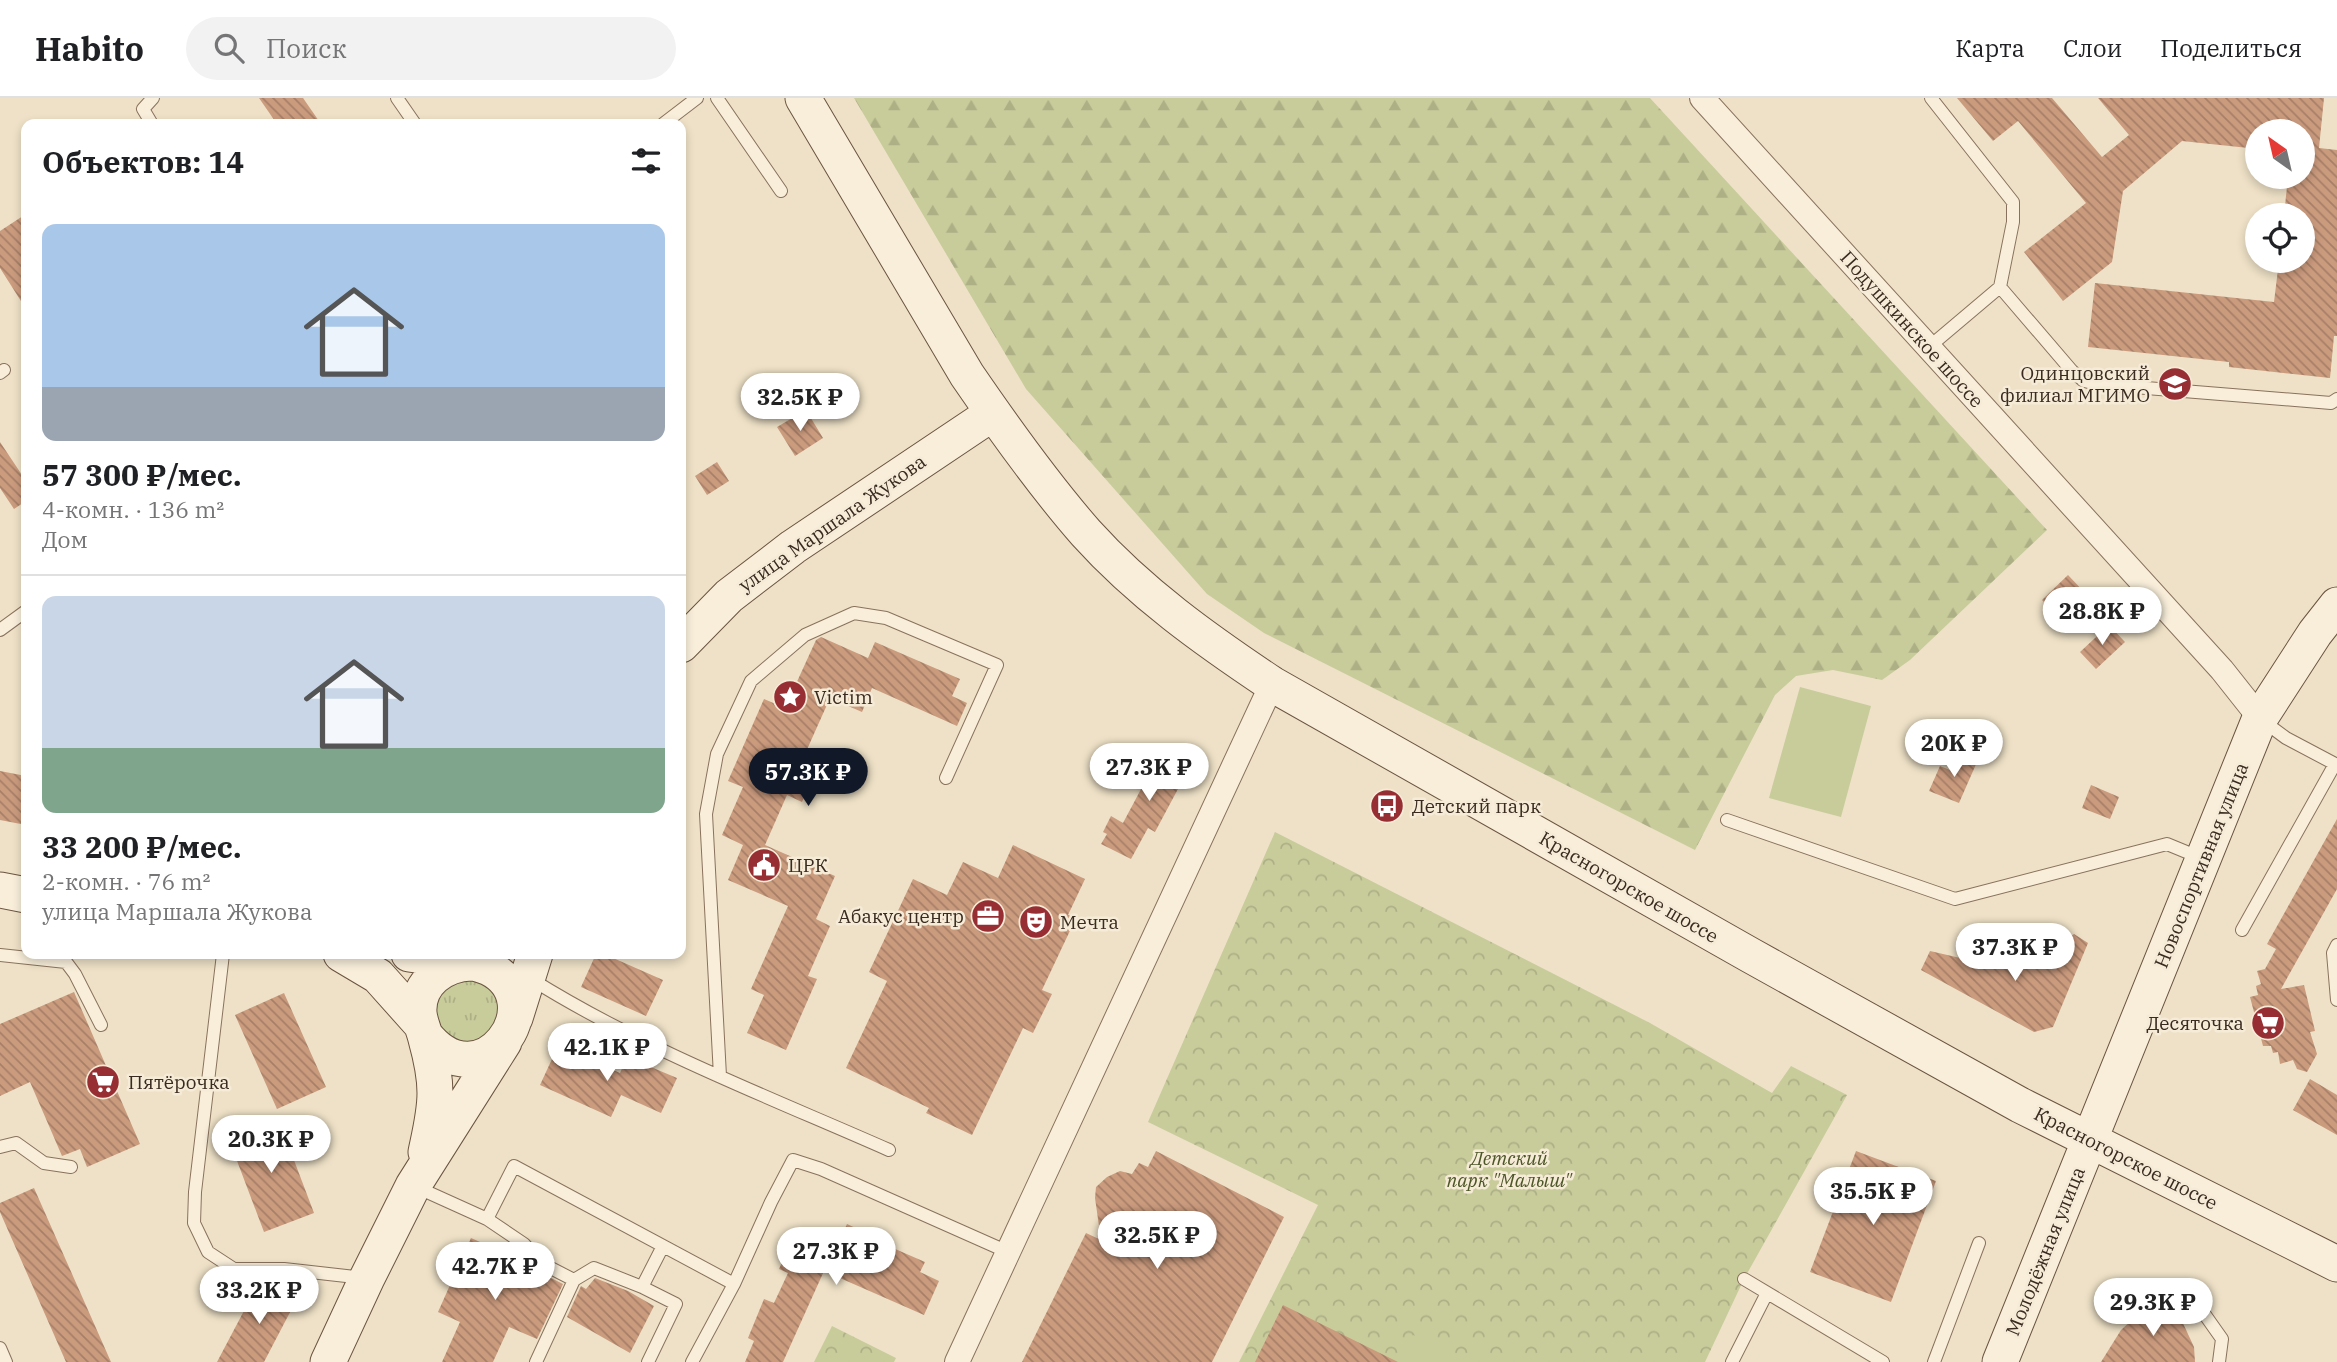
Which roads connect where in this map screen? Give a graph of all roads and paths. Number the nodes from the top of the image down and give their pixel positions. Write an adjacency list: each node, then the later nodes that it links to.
1 (153, 98): 8 (lane)
2 (397, 98): 9 (lane)
3 (697, 98): 10 (lane)
4 (717, 98): 11 (lane)
5 (803, 98): 15 (main road, Красногорское шоссе)
6 (1702, 98): 13 (street, Подушкинское шоссе)
7 (1931, 98): 12 (lane)
8 (149, 119)
9 (412, 119)
10 (670, 119)
11 (781, 191)
12 (2000, 287): 13 (lane); 14 (lane)
13 (1929, 347): 21 (street, Подушкинское шоссе)
14 (2337, 399)
15 (993, 413): 19 (main road, улица Маршала Жукова); 20 (main road, Красногорское шоссе)
16 (2337, 605): 21 (main road, Новоспортивная улица)
17 (21, 615): 18 (lane)
18 (0, 630)
19 (686, 640)
20 (1272, 684): 43 (main road, Красногорское шоссе); 51 (street)
21 (2260, 719): 22 (lane); 25 (main road, Новоспортивная улица)
22 (2336, 765): 28 (lane)
23 (946, 778): 42 (lane)
24 (1727, 820): 25 (lane)
25 (2202, 859): 43 (main road, Новоспортивная улица)
26 (0, 890): 27 (main road)
27 (21, 894)
28 (2242, 930)
29 (2337, 945): 38 (lane)
30 (0, 955): 31 (lane)
31 (21, 957)
32 (38, 959): 39 (lane)
33 (222, 959): 53 (lane)
34 (349, 959): 40 (main road)
35 (461, 959): 36 (main road)
36 (482, 961): 40 (main road); 41 (main road)
37 (531, 966): 41 (main road); 42 (lane)
38 (2337, 1000)
39 (101, 1025)
40 (423, 1029): 41 (main road); 47 (main road)
41 (509, 1030): 47 (main road)
42 (720, 1076): 45 (lane)
43 (2090, 1139): 52 (main road, Красногорское шоссе); 70 (main road, Молодёжная улица)
44 (0, 1147): 46 (lane)
45 (889, 1150)
46 (71, 1167)
47 (417, 1179): 48 (lane); 53 (main road)
48 (487, 1219): 50 (lane); 55 (lane)
49 (1979, 1243): 69 (lane)
50 (663, 1246): 56 (lane); 57 (lane)
51 (1008, 1252): 56 (lane); 66 (street)
52 (2337, 1264)
53 (367, 1278): 62 (main road)
54 (1744, 1279): 58 (lane)
55 (574, 1280): 57 (lane); 63 (lane)
56 (734, 1284): 65 (lane)
57 (642, 1287): 64 (lane)
58 (1767, 1293): 67 (lane); 68 (lane)
59 (2198, 1305): 71 (lane)
60 (0, 1348): 61 (lane)
61 (6, 1362)
62 (328, 1362)
63 (536, 1362)
64 (648, 1362)
65 (692, 1362)
66 (957, 1362)
67 (1732, 1362)
68 (1883, 1362)
69 (1934, 1362)
70 (2000, 1362)
71 (2220, 1362)

